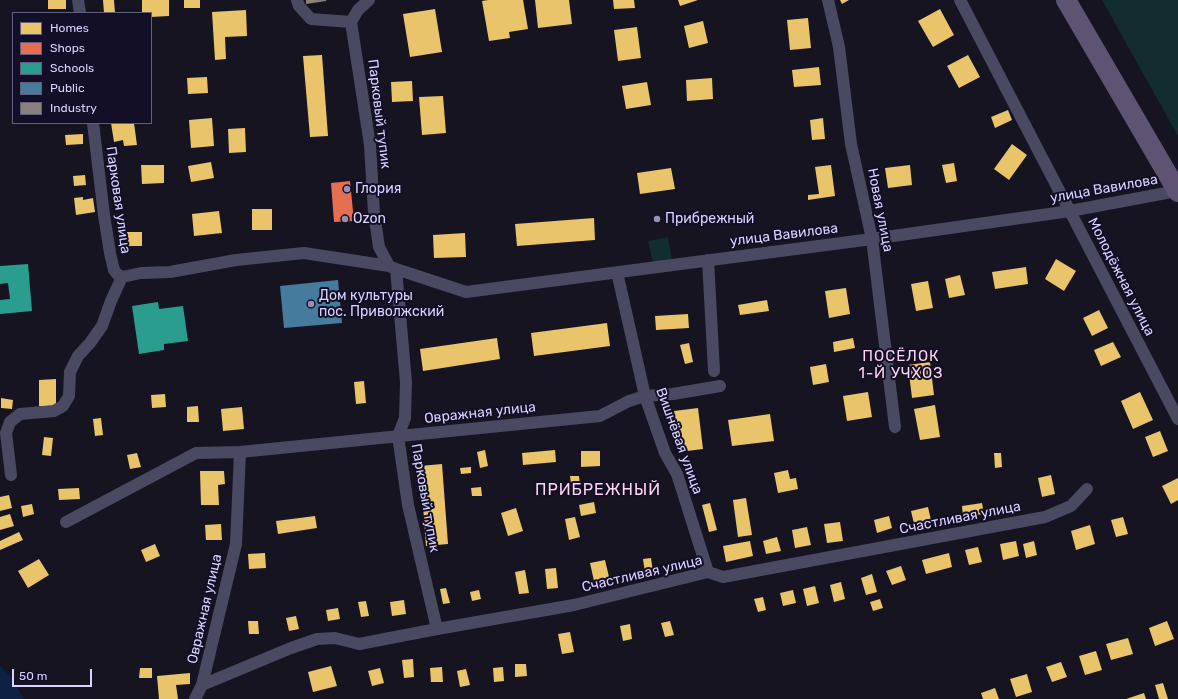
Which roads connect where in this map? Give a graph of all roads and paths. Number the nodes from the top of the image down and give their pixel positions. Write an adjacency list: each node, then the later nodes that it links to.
1 (78, 0): 7 (street)
2 (297, 0): 8 (street)
3 (369, 0): 8 (street)
4 (828, 0): 12 (street, Новая улица)
5 (960, 0): 11 (street, Молодёжная улица)
6 (1066, 0): 10 (main road)
7 (80, 12)
8 (351, 22): 14 (street, Парковый тупик)
9 (93, 124): 16 (street, Парковая улица)
10 (1178, 192): 11 (street, улица Вавилова)
11 (1070, 212): 12 (street, улица Вавилова); 20 (street, Молодёжная улица)
12 (872, 239): 13 (street, улица Вавилова); 21 (street, Новая улица)
13 (708, 260): 15 (street, улица Вавилова); 17 (street)
14 (392, 268): 15 (street, улица Вавилова); 16 (street, улица Вавилова); 22 (street, Парковый тупик)
15 (617, 272): 19 (street, Вишнёвая улица)
16 (122, 277): 24 (street)
17 (714, 371)
18 (720, 386): 19 (street, Овражная улица)
19 (645, 396): 22 (street, Овражная улица); 27 (street, Вишнёвая улица)
20 (1178, 419)
21 (895, 427)
22 (398, 436): 23 (street, Овражная улица); 28 (street, Парковый тупик)
23 (240, 452): 26 (street, Овражная улица); 29 (street, Овражная улица)
24 (11, 475)
25 (1087, 489): 27 (street, Счастливая улица)
26 (66, 522)
27 (708, 572): 28 (street, Счастливая улица)
28 (437, 629): 29 (street, Счастливая улица)
29 (202, 685): 30 (street, Овражная улица)
30 (195, 699)

